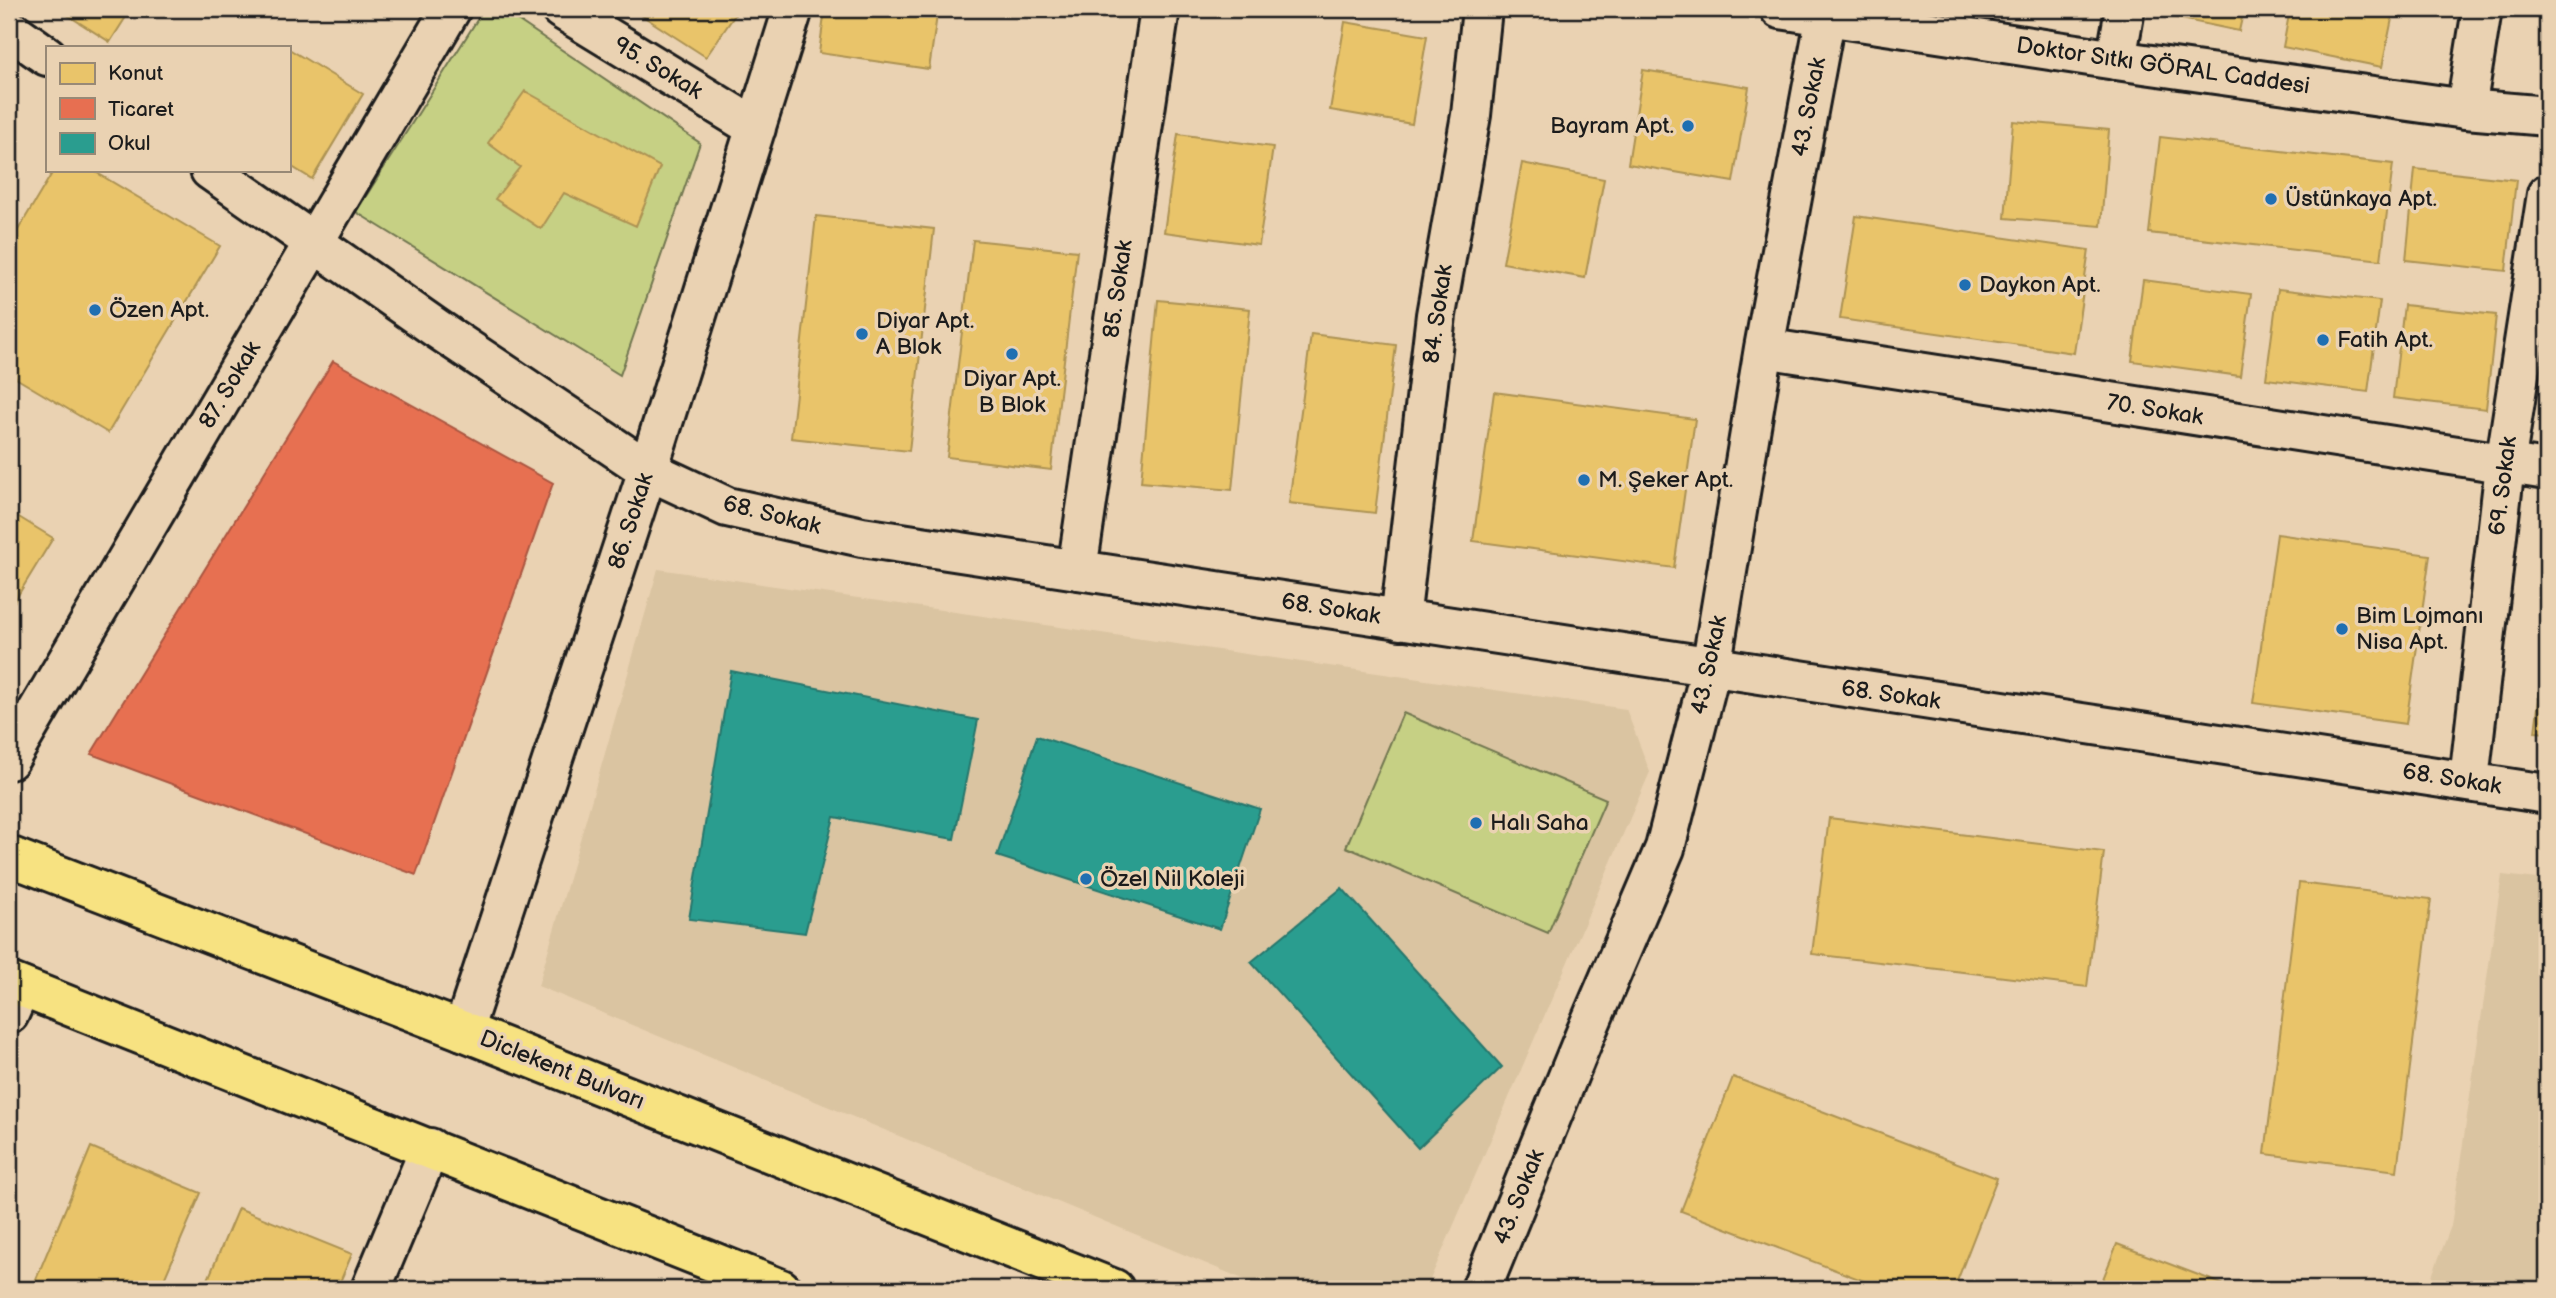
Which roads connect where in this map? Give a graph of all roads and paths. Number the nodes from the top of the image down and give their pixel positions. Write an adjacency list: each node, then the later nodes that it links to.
1 (451, 9): 18 (street, 87. Sokak)
2 (561, 9): 15 (street, 95. Sokak)
3 (793, 9): 15 (street, 86. Sokak)
4 (1160, 9): 23 (street, 85. Sokak)
5 (1482, 9): 24 (street, 84. Sokak)
6 (1780, 9): 9 (street, Doktor Sıtkı GÖRAL Caddesi)
7 (2125, 9): 12 (street)
8 (2482, 9): 13 (street)
9 (1826, 12): 12 (street, Doktor Sıtkı GÖRAL Caddesi); 19 (street, 43. Sokak)
10 (9, 29): 11 (street)
11 (46, 55)
12 (2116, 60): 13 (street, Doktor Sıtkı GÖRAL Caddesi)
13 (2466, 108): 14 (street, Doktor Sıtkı GÖRAL Caddesi)
14 (2547, 116)
15 (755, 128): 21 (street, 86. Sokak)
16 (213, 172): 18 (street, 68. Sokak)
17 (2547, 194): 20 (street, 69. Sokak)
18 (314, 242): 21 (street, 68. Sokak); 26 (street, 87. Sokak)
19 (1764, 348): 20 (street, 70. Sokak); 25 (street, 43. Sokak)
20 (2505, 466): 22 (street, 70. Sokak); 27 (street, 69. Sokak)
21 (648, 470): 23 (street, 68. Sokak); 31 (street, 86. Sokak)
22 (2547, 470)
23 (1077, 570): 24 (street, 68. Sokak)
24 (1400, 620): 25 (street, 68. Sokak)
25 (1711, 668): 27 (street, 68. Sokak); 36 (street, 43. Sokak)
26 (9, 760)
27 (2469, 780): 28 (street, 68. Sokak)
28 (2547, 794)
29 (9, 856): 31 (main road, Diclekent Bulvarı)
30 (13, 995): 32 (main road)
31 (463, 1031): 35 (main road, Diclekent Bulvarı)
32 (430, 1148): 33 (street); 34 (main road)
33 (371, 1289)
34 (781, 1289)
35 (1114, 1289)
36 (1481, 1289)

